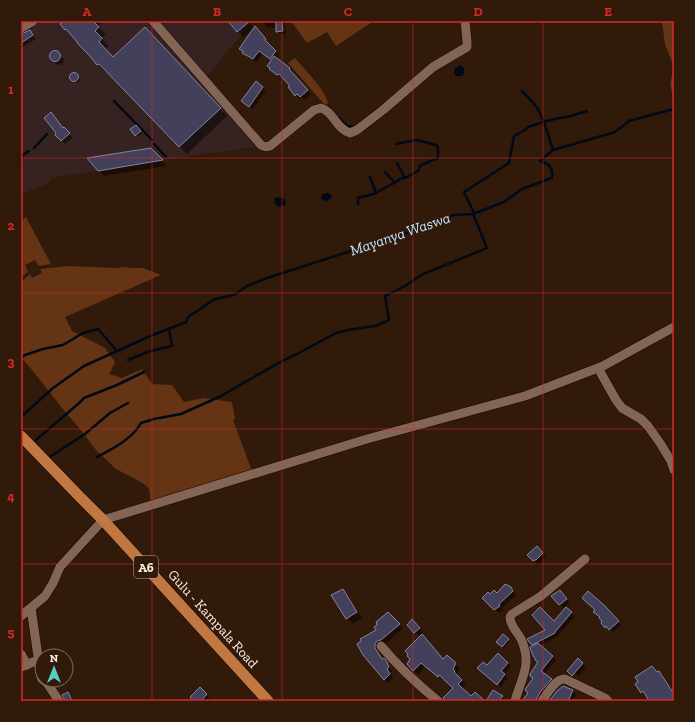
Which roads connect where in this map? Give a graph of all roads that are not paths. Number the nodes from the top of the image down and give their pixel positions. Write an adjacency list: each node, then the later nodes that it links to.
1 (33, 21): 4 (street)
2 (153, 21): 3 (street)
3 (465, 21)
4 (21, 28)
5 (674, 327): 6 (street)
6 (598, 368): 8 (street); 9 (street)
7 (21, 436): 9 (main road, Gulu - Kampala Road / A6)
8 (674, 470)
9 (104, 520): 11 (street); 20 (main road, Gulu - Kampala Road / A6)
10 (585, 559): 22 (street)
11 (31, 608): 12 (street); 14 (street)
12 (21, 616)
13 (381, 646): 21 (street)
14 (36, 648)
15 (21, 654): 17 (street)
16 (34, 662): 17 (street)
17 (24, 666)
18 (50, 688): 19 (street)
19 (59, 701)
20 (268, 701)
21 (438, 701)
22 (515, 701)
23 (542, 701): 24 (street)
24 (608, 701)

